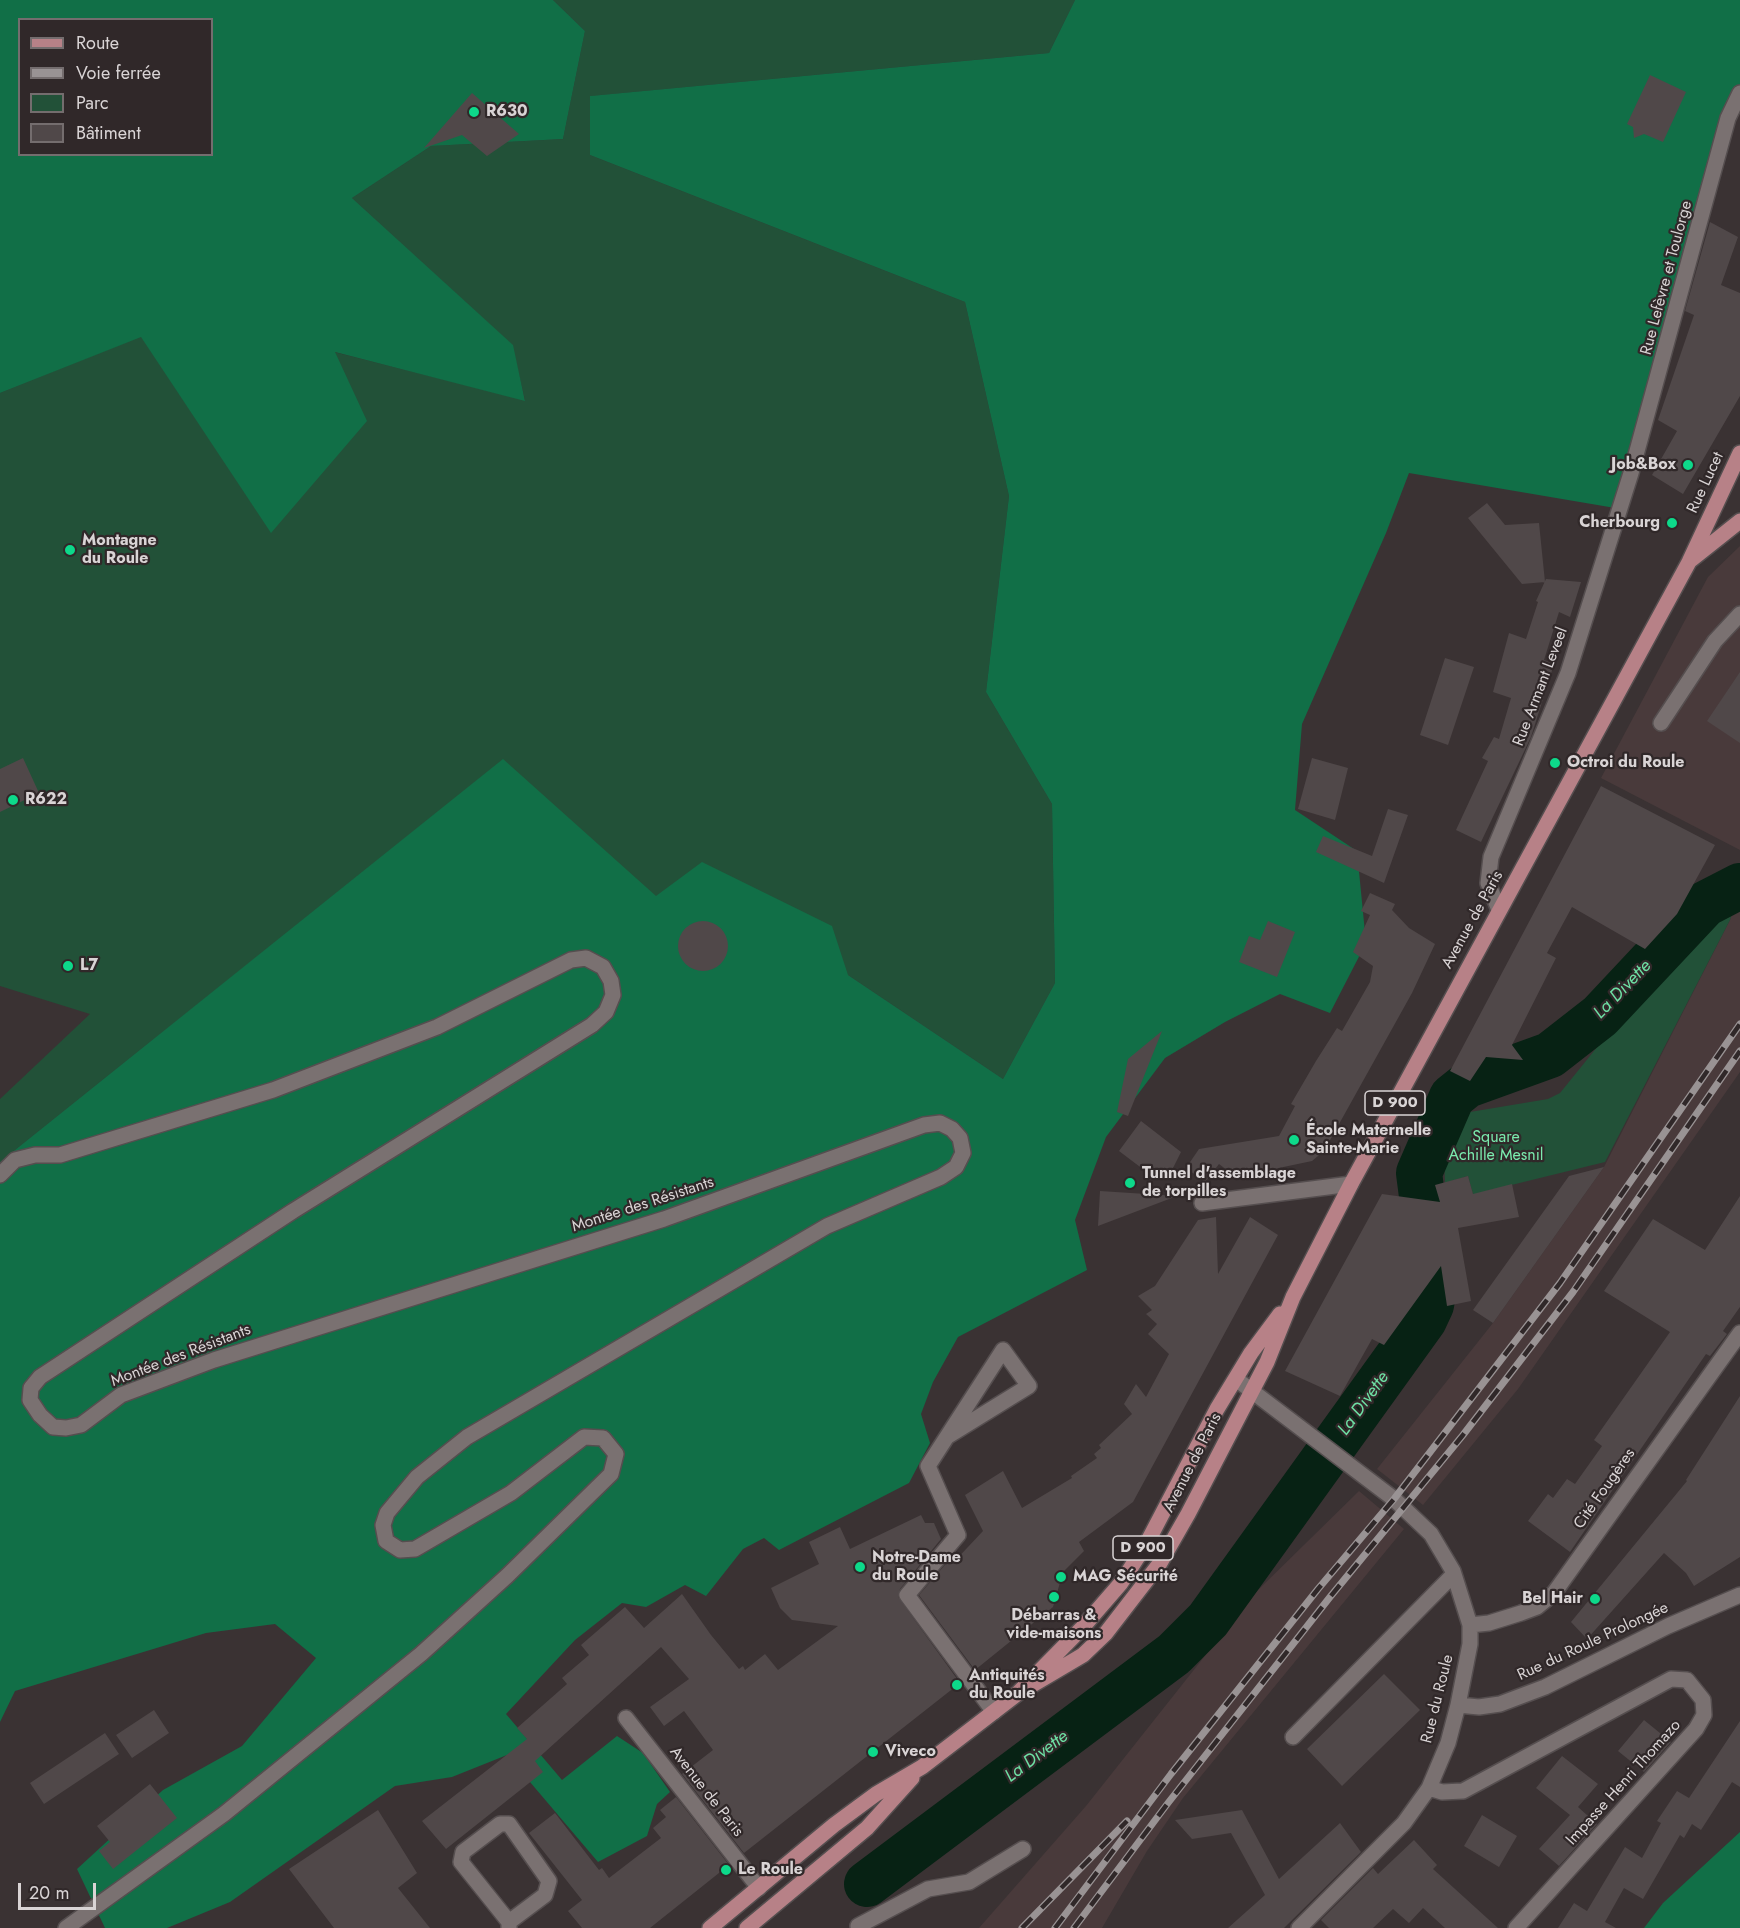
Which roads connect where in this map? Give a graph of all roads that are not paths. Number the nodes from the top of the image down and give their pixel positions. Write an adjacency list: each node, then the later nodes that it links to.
1 (1740, 93): 3 (street, Rue Lefèvre et Toulorge)
2 (1740, 453): 5 (main road, Rue Lucet)
3 (1631, 473): 8 (street, Rue Armant Leveel)
4 (1740, 521): 5 (main road, D 900)
5 (1689, 562): 8 (main road, Avenue de Paris / D 900)
6 (1740, 614): 7 (street)
7 (1661, 723)
8 (1499, 910): 10 (main road, Avenue de Paris / D 900)
9 (0, 1175): 31 (street, Montée des Résistants)
10 (1351, 1184): 11 (street); 12 (main road, Avenue de Paris / D 900)
11 (1202, 1203)
12 (1293, 1297): 14 (main road, Avenue de Paris / D 900); 15 (main road, Avenue de Paris / D 900)
13 (1740, 1333): 19 (street, Cité Fougères)
14 (1236, 1379): 15 (street); 20 (main road, Avenue de Paris / D 900)
15 (1251, 1390): 17 (street, Rue du Roule); 20 (main road, Avenue de Paris / D 900)
16 (948, 1436): 16 (street); 22 (street)
17 (1454, 1574): 19 (street, Rue du Roule); 24 (street)
18 (1740, 1595): 21 (street, Rue du Roule Prolongée)
19 (1470, 1624): 21 (street, Rue du Roule)
20 (1017, 1694): 22 (main road, Avenue de Paris / D 900)
21 (1458, 1705): 26 (street, Rue du Roule)
22 (994, 1712): 25 (main road, Avenue de Paris / D 900)
23 (626, 1718): 28 (street, Avenue de Paris)
24 (1293, 1737)
25 (922, 1767): 28 (main road, Avenue de Paris / D 900); 33 (main road, Avenue de Paris / D 900)
26 (1429, 1788): 34 (street, Rue du Roule); 35 (street, Impasse Henri Thomazo)
27 (1023, 1849): 30 (street)
28 (759, 1888): 32 (main road, Avenue de Paris / D 900)
29 (509, 1925): 29 (street)
30 (858, 1926)
31 (66, 1928)
32 (710, 1928)
33 (747, 1928)
34 (1299, 1928)
35 (1516, 1928)

